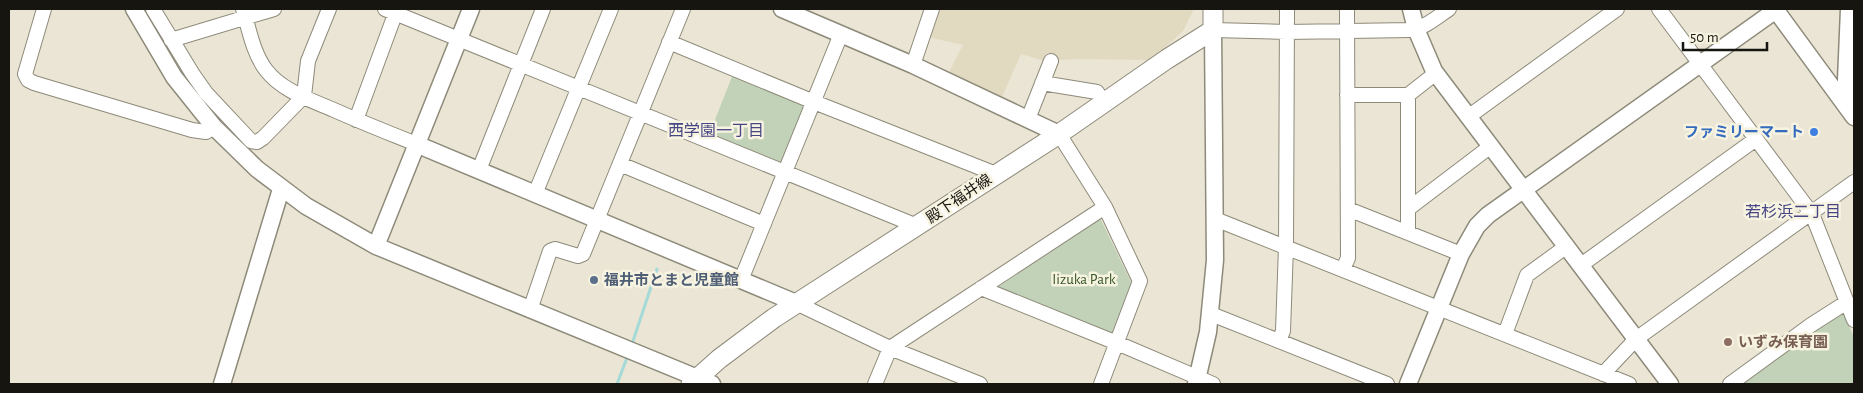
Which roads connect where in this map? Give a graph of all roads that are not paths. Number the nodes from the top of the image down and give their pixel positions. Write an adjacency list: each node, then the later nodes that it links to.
1 (44, 9): 48 (street)
2 (134, 9): 48 (street)
3 (153, 9): 29 (street)
4 (274, 9): 22 (street)
5 (329, 9): 40 (street)
6 (471, 9): 28 (street)
7 (543, 9): 32 (street)
8 (611, 9): 37 (street)
9 (683, 9): 30 (street)
10 (782, 9): 27 (street)
11 (932, 9): 34 (street)
12 (1213, 9): 24 (main road)
13 (1287, 9): 26 (street)
14 (1347, 9): 25 (street)
15 (1411, 9): 23 (street)
16 (1449, 9): 23 (street)
17 (1617, 9): 45 (street)
18 (1659, 9): 33 (street)
19 (1776, 9): 33 (street); 43 (street)
20 (1849, 9): 43 (street)
21 (393, 10): 28 (street); 47 (street)
22 (244, 13): 29 (street); 40 (street)
23 (1416, 29): 25 (street); 35 (street)
24 (1213, 30): 26 (street); 42 (main road, 殿下福井線); 65 (street)
25 (1348, 31): 26 (street); 38 (street)
26 (1287, 32): 72 (street)
27 (841, 34): 34 (street); 41 (street)
28 (459, 38): 32 (street); 51 (street)
29 (171, 40): 40 (street)
30 (669, 42): 41 (street); 44 (street)
31 (1051, 61): 36 (street)
32 (521, 64): 37 (street); 54 (street)
33 (1700, 64): 50 (street); 59 (street)
34 (913, 65): 46 (street)
35 (1436, 73): 39 (street); 45 (street)
36 (1042, 83): 42 (street); 46 (street)
37 (579, 87): 44 (street); 60 (street)
38 (1347, 95): 39 (street); 62 (street)
39 (1408, 95): 63 (street)
40 (304, 96): 47 (street)
41 (814, 102): 55 (street); 56 (street)
42 (1104, 103): 49 (main road, 殿下福井線)
43 (1850, 111)
44 (641, 113): 53 (street); 55 (street)
45 (1468, 117): 52 (street)
46 (1028, 119): 49 (street)
47 (356, 120): 51 (street)
48 (214, 128): 58 (street)
49 (1059, 134): 56 (main road, 殿下福井線); 61 (street)
50 (1756, 139): 64 (street); 74 (street)
51 (416, 144): 54 (street); 70 (street)
52 (1491, 146): 59 (street); 63 (street)
53 (620, 164): 66 (street); 67 (street)
54 (479, 170): 60 (street)
55 (785, 172): 67 (street); 68 (street)
56 (996, 174): 68 (main road, 殿下福井線)
57 (1854, 182): 64 (street)
58 (281, 189): 70 (street); 92 (street)
59 (1524, 189): 71 (street); 73 (street)
60 (535, 194): 66 (street)
61 (1105, 207): 77 (street); 87 (street)
62 (1348, 209): 69 (street); 75 (street)
63 (1408, 209): 69 (street)
64 (1812, 214): 78 (street); 85 (street)
65 (1215, 219): 72 (street); 82 (street)
66 (596, 220): 76 (street); 81 (street)
67 (764, 224): 76 (street)
68 (917, 226): 79 (main road, 殿下福井線)
69 (1408, 233): 73 (street)
70 (376, 246): 81 (street)
71 (1567, 246): 74 (street); 84 (street)
72 (1286, 247): 75 (street); 86 (street)
73 (1461, 254): 80 (street)
74 (1581, 265): 85 (street)
75 (1343, 269): 80 (street)
76 (741, 280): 79 (street)
77 (981, 288): 87 (street); 88 (street)
78 (1847, 302): 83 (street); 100 (street)
79 (796, 303): 88 (street); 90 (main road, 殿下福井線)
80 (1439, 308): 84 (street); 97 (street)
81 (530, 310): 90 (street)
82 (1211, 314): 86 (street); 91 (street)
83 (1854, 320)
84 (1505, 334): 89 (street)
85 (1636, 339): 89 (street); 99 (street)
86 (1279, 341): 96 (street)
87 (1117, 343): 91 (street); 95 (street)
88 (890, 348): 93 (street); 94 (street)
89 (1604, 377): 98 (street)
90 (700, 382)
91 (1202, 382)
92 (222, 384)
93 (875, 384)
94 (980, 384)
95 (1101, 384)
96 (1387, 384)
97 (1408, 384)
98 (1629, 384)
99 (1670, 384)
100 (1730, 384)

